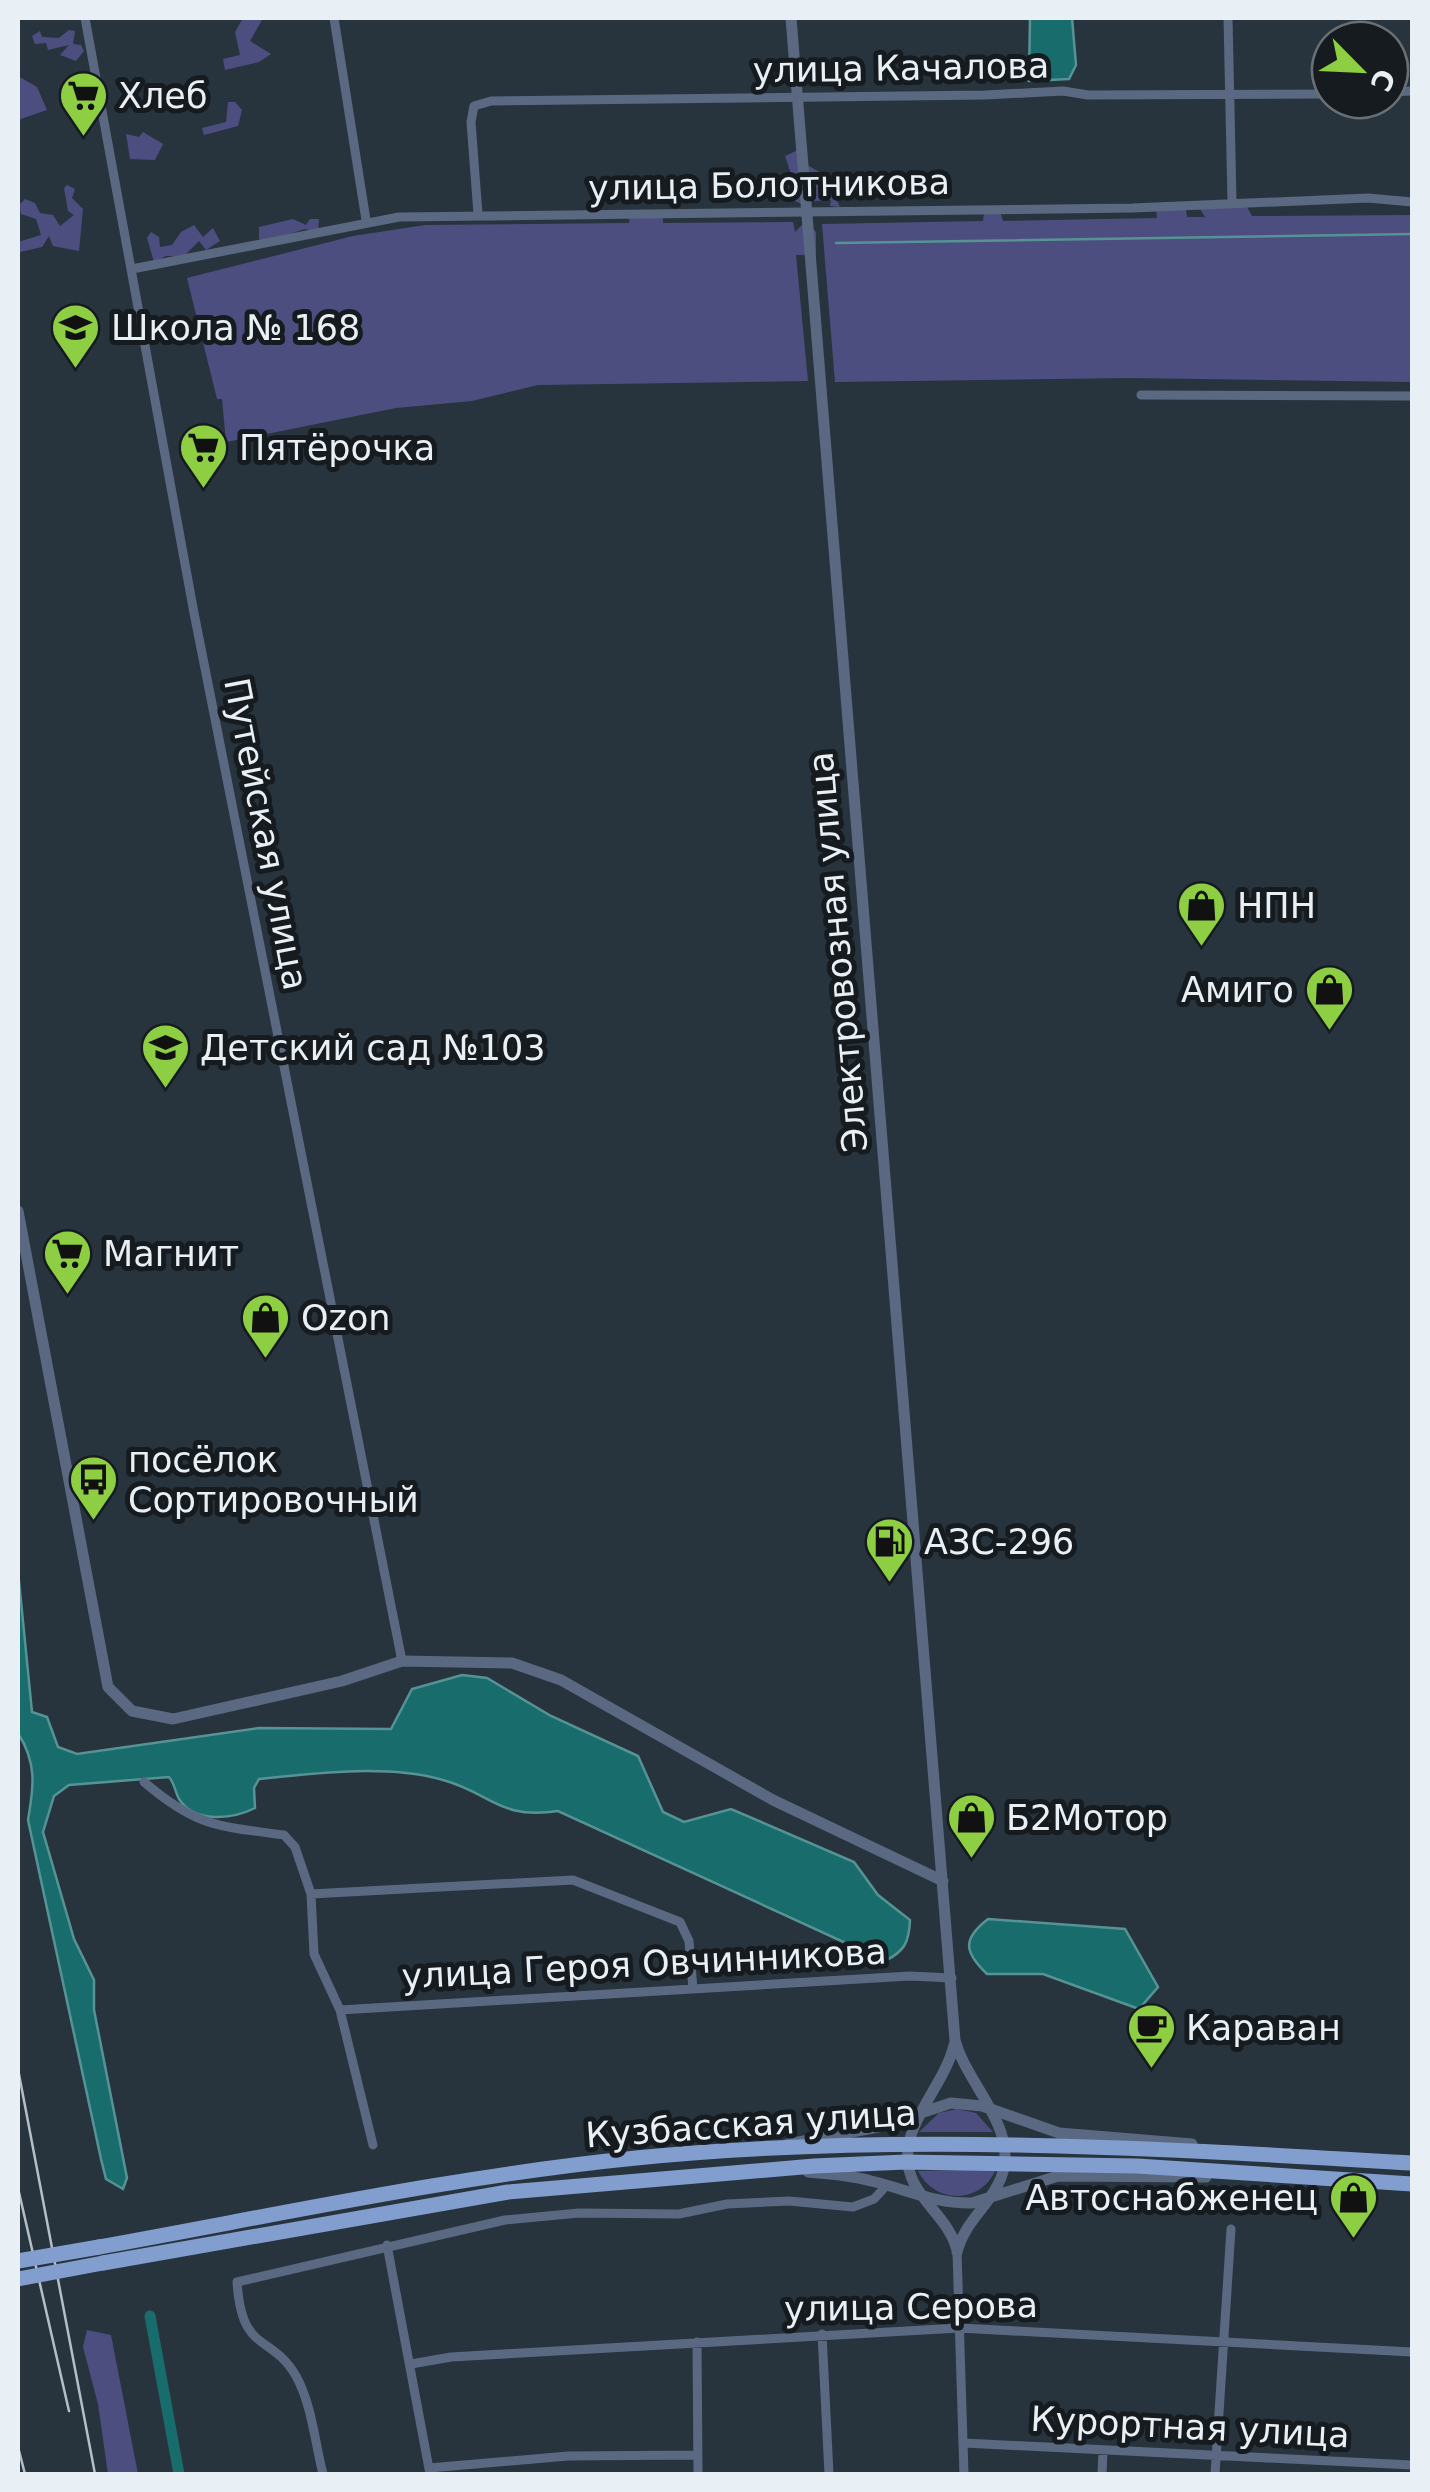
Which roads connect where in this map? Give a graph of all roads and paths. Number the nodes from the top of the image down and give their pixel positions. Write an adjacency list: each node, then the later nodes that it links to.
1 (85, 18): 13 (street, Путейская улица)
2 (334, 18): 12 (street)
3 (791, 18): 7 (street, Электровозная улица)
4 (1228, 18): 5 (street)
5 (1230, 94): 6 (street, улица Качалова); 7 (street, улица Качалова); 8 (street)
6 (1310, 94)
7 (797, 98): 10 (street, Электровозная улица); 11 (street, улица Качалова)
8 (1232, 201): 9 (street, улица Болотникова); 10 (street, улица Болотникова)
9 (1412, 202)
10 (806, 210): 11 (street, улица Болотникова); 19 (street, Электровозная улица)
11 (478, 214): 12 (street, улица Болотникова)
12 (366, 220): 13 (street, улица Болотникова)
13 (132, 270): 17 (street, Путейская улица)
14 (1141, 394): 15 (street)
15 (1412, 396)
16 (18, 1212): 17 (street)
17 (402, 1661): 19 (street)
18 (144, 1782): 20 (street)
19 (944, 1882): 21 (street, Электровозная улица)
20 (311, 1894): 22 (street); 23 (street)
21 (952, 1978): 22 (street, улица Героя Овчинникова); 24 (street, Электровозная улица)
22 (692, 1989): 23 (street, улица Героя Овчинникова)
23 (340, 2010): 29 (street)
24 (955, 2040): 25 (street); 26 (street)
25 (925, 2108): 26 (street); 27 (street); 30 (street)
26 (989, 2109): 28 (street); 31 (street)
27 (908, 2142): 28 (main road, Кузбасская улица); 30 (main road, Кузбасская улица); 32 (street)
28 (1004, 2142): 31 (main road, Кузбасская улица); 33 (street)
29 (373, 2145)
30 (770, 2149): 44 (main road, Кузбасская улица)
31 (1266, 2156): 34 (main road, Кузбасская улица)
32 (906, 2162): 33 (main road, Кузбасская улица); 35 (main road, Кузбасская улица); 39 (street)
33 (1004, 2163): 36 (main road, Кузбасская улица); 40 (street)
34 (1412, 2163)
35 (769, 2170): 38 (street); 44 (main road, Кузбасская улица)
36 (1262, 2174): 37 (main road, Кузбасская улица); 40 (street)
37 (1412, 2184)
38 (888, 2186): 39 (street); 42 (street, Кузбасская улица)
39 (925, 2198): 40 (street); 43 (street)
40 (985, 2199): 43 (street)
41 (1231, 2229): 49 (street)
42 (387, 2245): 52 (street); 59 (street, Кузбасская улица)
43 (957, 2252): 47 (street)
44 (101, 2255): 45 (main road, bridge); 46 (main road, bridge)
45 (18, 2261)
46 (18, 2279)
47 (959, 2328): 48 (street, улица Серова); 49 (street, улица Серова); 53 (street)
48 (822, 2334): 50 (street, улица Серова); 61 (street)
49 (1224, 2340): 51 (street, улица Серова); 55 (street)
50 (698, 2342): 52 (street, улица Серова); 56 (street)
51 (1412, 2352)
52 (411, 2364): 58 (street)
53 (964, 2443): 54 (street, Курортная улица); 62 (street)
54 (1103, 2451): 55 (street, Курортная улица); 63 (street)
55 (1217, 2455): 57 (street, Курортная улица); 64 (street)
56 (697, 2456): 58 (street); 60 (street)
57 (1412, 2465)
58 (430, 2471)
59 (322, 2474)
60 (698, 2474)
61 (829, 2474)
62 (964, 2474)
63 (1102, 2474)
64 (1215, 2474)

